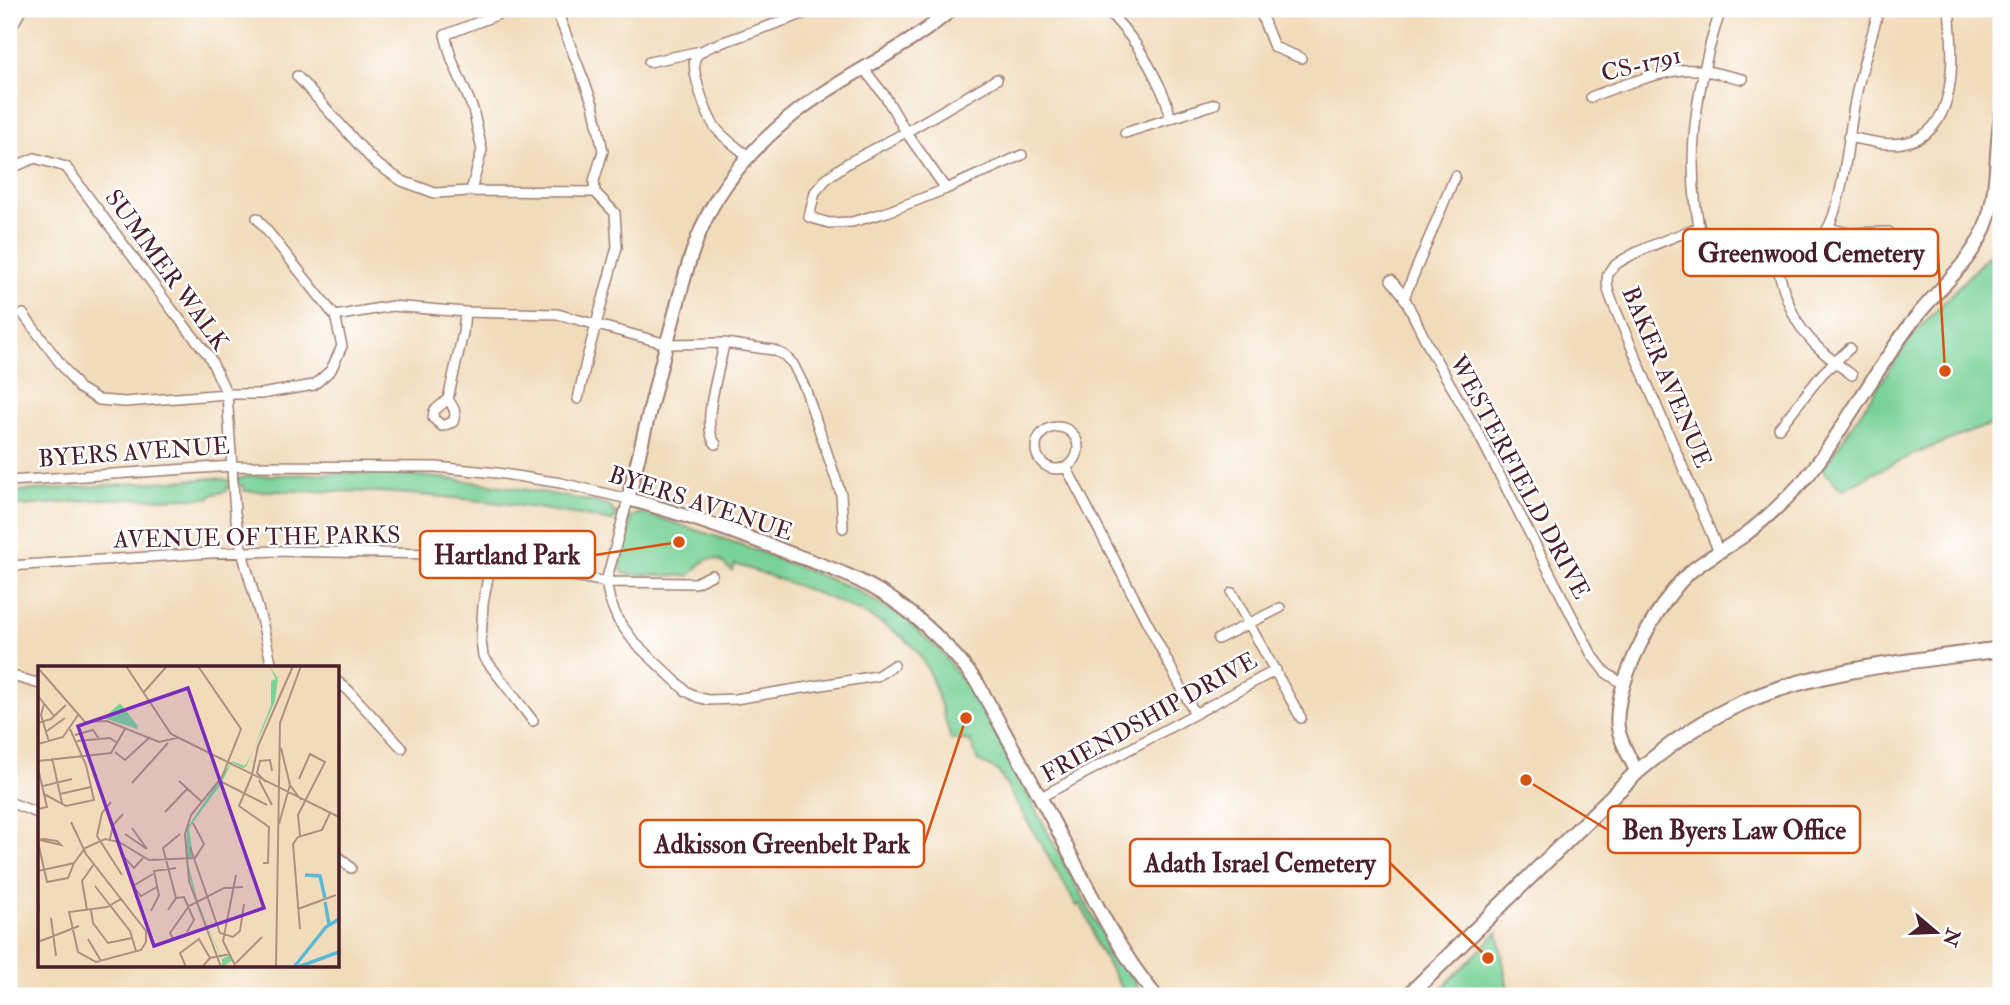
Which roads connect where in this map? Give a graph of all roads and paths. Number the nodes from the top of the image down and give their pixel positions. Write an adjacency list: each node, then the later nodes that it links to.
1 (22, 9): 11 (street)
2 (512, 9): 32 (street)
3 (556, 9): 33 (street)
4 (817, 9): 12 (street)
5 (952, 9): 15 (street)
6 (1106, 9): 23 (street)
7 (1259, 9): 13 (street)
8 (1721, 9): 16 (street)
9 (1879, 9): 26 (street)
10 (1949, 9): 26 (street)
11 (12, 26)
12 (701, 51): 14 (street); 28 (street)
13 (1301, 58)
14 (649, 62)
15 (863, 68): 24 (street); 28 (street)
16 (1704, 71): 19 (street, CS-1791); 20 (street, CS-1791); 35 (street)
17 (297, 76): 32 (street)
18 (996, 79): 24 (street)
19 (1743, 79)
20 (1591, 97)
21 (1215, 104): 23 (street)
22 (2001, 115): 61 (street)
23 (1170, 119): 25 (street)
24 (906, 132): 31 (street); 31 (street)
25 (1125, 133)
26 (1848, 137): 36 (street)
27 (1023, 155): 31 (street)
28 (748, 156): 46 (street)
29 (9, 169): 50 (street, SUMMER WALK)
30 (1455, 176): 40 (street)
31 (946, 189)
32 (471, 191): 33 (street)
33 (595, 192): 44 (street)
34 (257, 218): 43 (street)
35 (1699, 227): 38 (street); 61 (street, BAKER AVENUE)
36 (1828, 228): 37 (street); 38 (street)
37 (1889, 232)
38 (1776, 262): 48 (street)
39 (1391, 280): 40 (street, WESTERFIELD DRIVE)
40 (1404, 298): 77 (street, WESTERFIELD DRIVE)
41 (465, 312): 43 (street); 44 (street); 51 (street)
42 (23, 314): 50 (street)
43 (335, 316): 50 (street)
44 (596, 325): 46 (street); 52 (street)
45 (724, 343): 46 (street); 54 (street); 59 (street)
46 (667, 344): 58 (street)
47 (1850, 348): 48 (street)
48 (1834, 362): 49 (street); 53 (street)
49 (1852, 375)
50 (227, 394): 55 (street, SUMMER WALK)
51 (448, 399)
52 (578, 399)
53 (1779, 428)
54 (716, 444)
55 (232, 466): 57 (street, BYERS AVENUE); 58 (street, BYERS AVENUE); 60 (street, SUMMER WALK)
56 (1066, 467): 56 (street); 78 (street)
57 (9, 481)
58 (628, 499): 65 (street); 83 (street, BYERS AVENUE)
59 (843, 528)
60 (242, 552): 62 (street, AVENUE OF THE PARKS); 63 (street, AVENUE OF THE PARKS); 72 (street, SUMMER WALK)
61 (1719, 552): 77 (street)
62 (491, 560): 65 (street, AVENUE OF THE PARKS); 80 (street)
63 (9, 566)
64 (712, 575): 65 (street, AVENUE OF THE PARKS)
65 (606, 582): 71 (street)
66 (1232, 593): 68 (street)
67 (1280, 608): 68 (street)
68 (1249, 623): 69 (street); 73 (street)
69 (1218, 639)
70 (2001, 649): 82 (main road)
71 (894, 665)
72 (272, 666)
73 (1276, 670): 78 (street, FRIENDSHIP DRIVE); 79 (street)
74 (9, 675): 75 (street)
75 (38, 683)
76 (340, 684): 81 (street)
77 (1623, 684): 82 (street)
78 (1195, 714): 83 (street, FRIENDSHIP DRIVE)
79 (1301, 718)
80 (533, 721)
81 (402, 748)
82 (1637, 772): 89 (main road)
83 (1041, 797): 88 (street, BYERS AVENUE)
84 (9, 802): 85 (street)
85 (38, 813)
86 (340, 858): 87 (street)
87 (351, 868)
88 (1156, 996)
89 (1408, 996)

